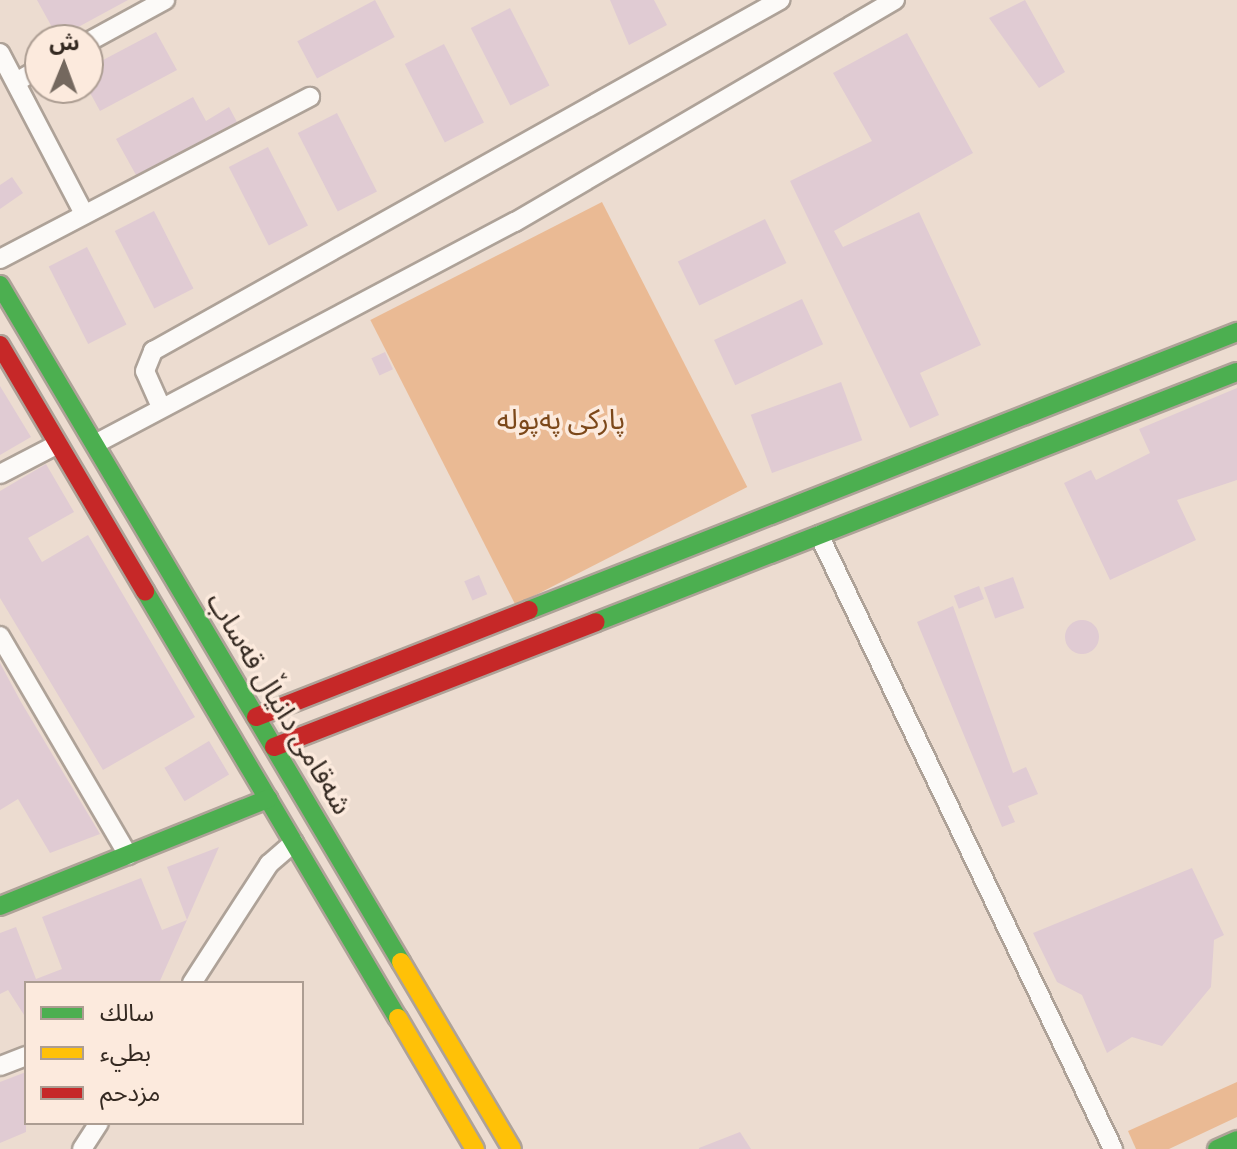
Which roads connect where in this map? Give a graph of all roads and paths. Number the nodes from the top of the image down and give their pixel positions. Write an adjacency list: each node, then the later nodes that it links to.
1 (165, 0): 4 (street)
2 (780, 0): 15 (street)
3 (895, 0): 15 (street)
4 (104, 33)
5 (0, 53): 7 (street)
6 (24, 77): 7 (street)
7 (16, 82): 9 (street)
8 (310, 97): 9 (street)
9 (84, 214): 10 (street)
10 (0, 259)
11 (0, 285): 17 (street, شەقامی دانیاڵ قەساب)
12 (1237, 332): 23 (street)
13 (0, 345): 16 (street, شەقامی دانیاڵ قەساب)
14 (1237, 372): 19 (street)
15 (161, 407): 17 (street)
16 (58, 444): 18 (street); 21 (street, شەقامی دانیاڵ قەساب)
17 (95, 444): 20 (street, شەقامی دانیاڵ قەساب)
18 (0, 474)
19 (819, 535): 24 (street); 37 (street)
20 (167, 567): 21 (street); 23 (street, شەقامی دانیاڵ قەساب)
21 (139, 581): 25 (street, شەقامی دانیاڵ قەساب)
22 (0, 636): 27 (street)
23 (256, 717): 24 (street, شەقامی دانیاڵ قەساب)
24 (274, 747): 36 (street, شەقامی دانیاڵ قەساب)
25 (268, 799): 26 (street, شەقامی دانیاڵ قەساب); 27 (street)
26 (294, 842): 29 (street); 35 (street, شەقامی دانیاڵ قەساب)
27 (128, 855): 28 (street)
28 (0, 905)
29 (193, 981)
30 (24, 1057): 31 (street)
31 (0, 1066)
32 (98, 1125): 34 (street)
33 (1237, 1140): 38 (street)
34 (82, 1149)
35 (475, 1149)
36 (512, 1149)
37 (1113, 1149)
38 (1217, 1149)

